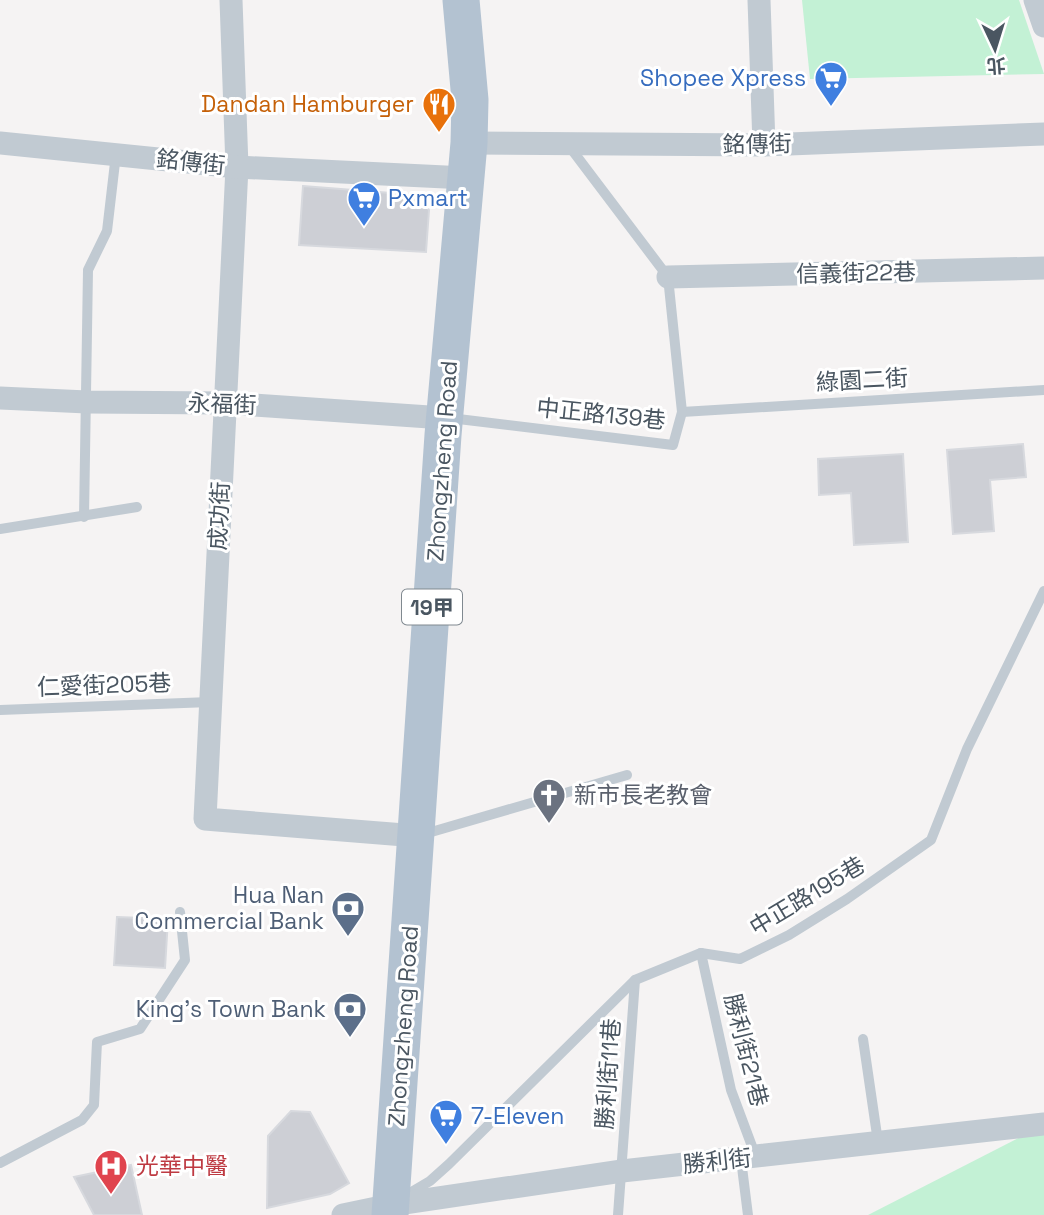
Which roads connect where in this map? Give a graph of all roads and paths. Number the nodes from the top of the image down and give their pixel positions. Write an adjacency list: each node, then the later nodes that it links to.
1 (231, 0): 10 (street, 成功街)
2 (461, 0): 5 (main road, Zhongzheng Road / 19甲)
3 (759, 0): 8 (street)
4 (1044, 134): 8 (street, 銘傳街)
5 (469, 142): 7 (street, 銘傳街); 11 (main road, Zhongzheng Road / 19甲)
6 (0, 144): 9 (street, 銘傳街)
7 (568, 144): 8 (street, 銘傳街); 13 (lane)
8 (764, 145)
9 (116, 154): 10 (street, 銘傳街); 16 (lane)
10 (237, 167): 11 (street, 銘傳街); 17 (street, 成功街)
11 (466, 178): 19 (main road, Zhongzheng Road / 19甲)
12 (1044, 268): 13 (street, 信義街22巷)
13 (668, 277): 18 (lane, 中正路139巷)
14 (1044, 390): 18 (lane, 綠園二街)
15 (0, 398): 16 (street, 永福街)
16 (87, 402): 17 (street, 永福街); 21 (lane)
17 (225, 403): 19 (street, 永福街); 24 (street, 成功街)
18 (682, 412): 19 (lane, 中正路139巷)
19 (444, 418): 27 (main road, Zhongzheng Road / 19甲)
20 (137, 507): 21 (lane)
21 (84, 517): 22 (lane)
22 (0, 529)
23 (1044, 592): 29 (lane, 中正路195巷)
24 (210, 702): 25 (lane, 仁愛街205巷); 27 (street, 成功街)
25 (0, 710)
26 (627, 775): 27 (lane)
27 (417, 836): 37 (main road, Zhongzheng Road / 19甲)
28 (180, 912): 35 (lane)
29 (701, 953): 30 (lane); 34 (lane, 勝利街21巷)
30 (635, 980): 36 (lane, 勝利街11巷); 37 (lane)
31 (863, 1039): 33 (lane)
32 (1044, 1124): 33 (street, 勝利街)
33 (878, 1142): 34 (street, 勝利街)
34 (748, 1158): 36 (street, 勝利街); 40 (lane, 勝利街21巷)
35 (0, 1163)
36 (621, 1171): 37 (street, 勝利街); 39 (lane, 勝利街11巷)
37 (390, 1210): 38 (street, 勝利街)
38 (343, 1215)
39 (618, 1215)
40 (748, 1215)

